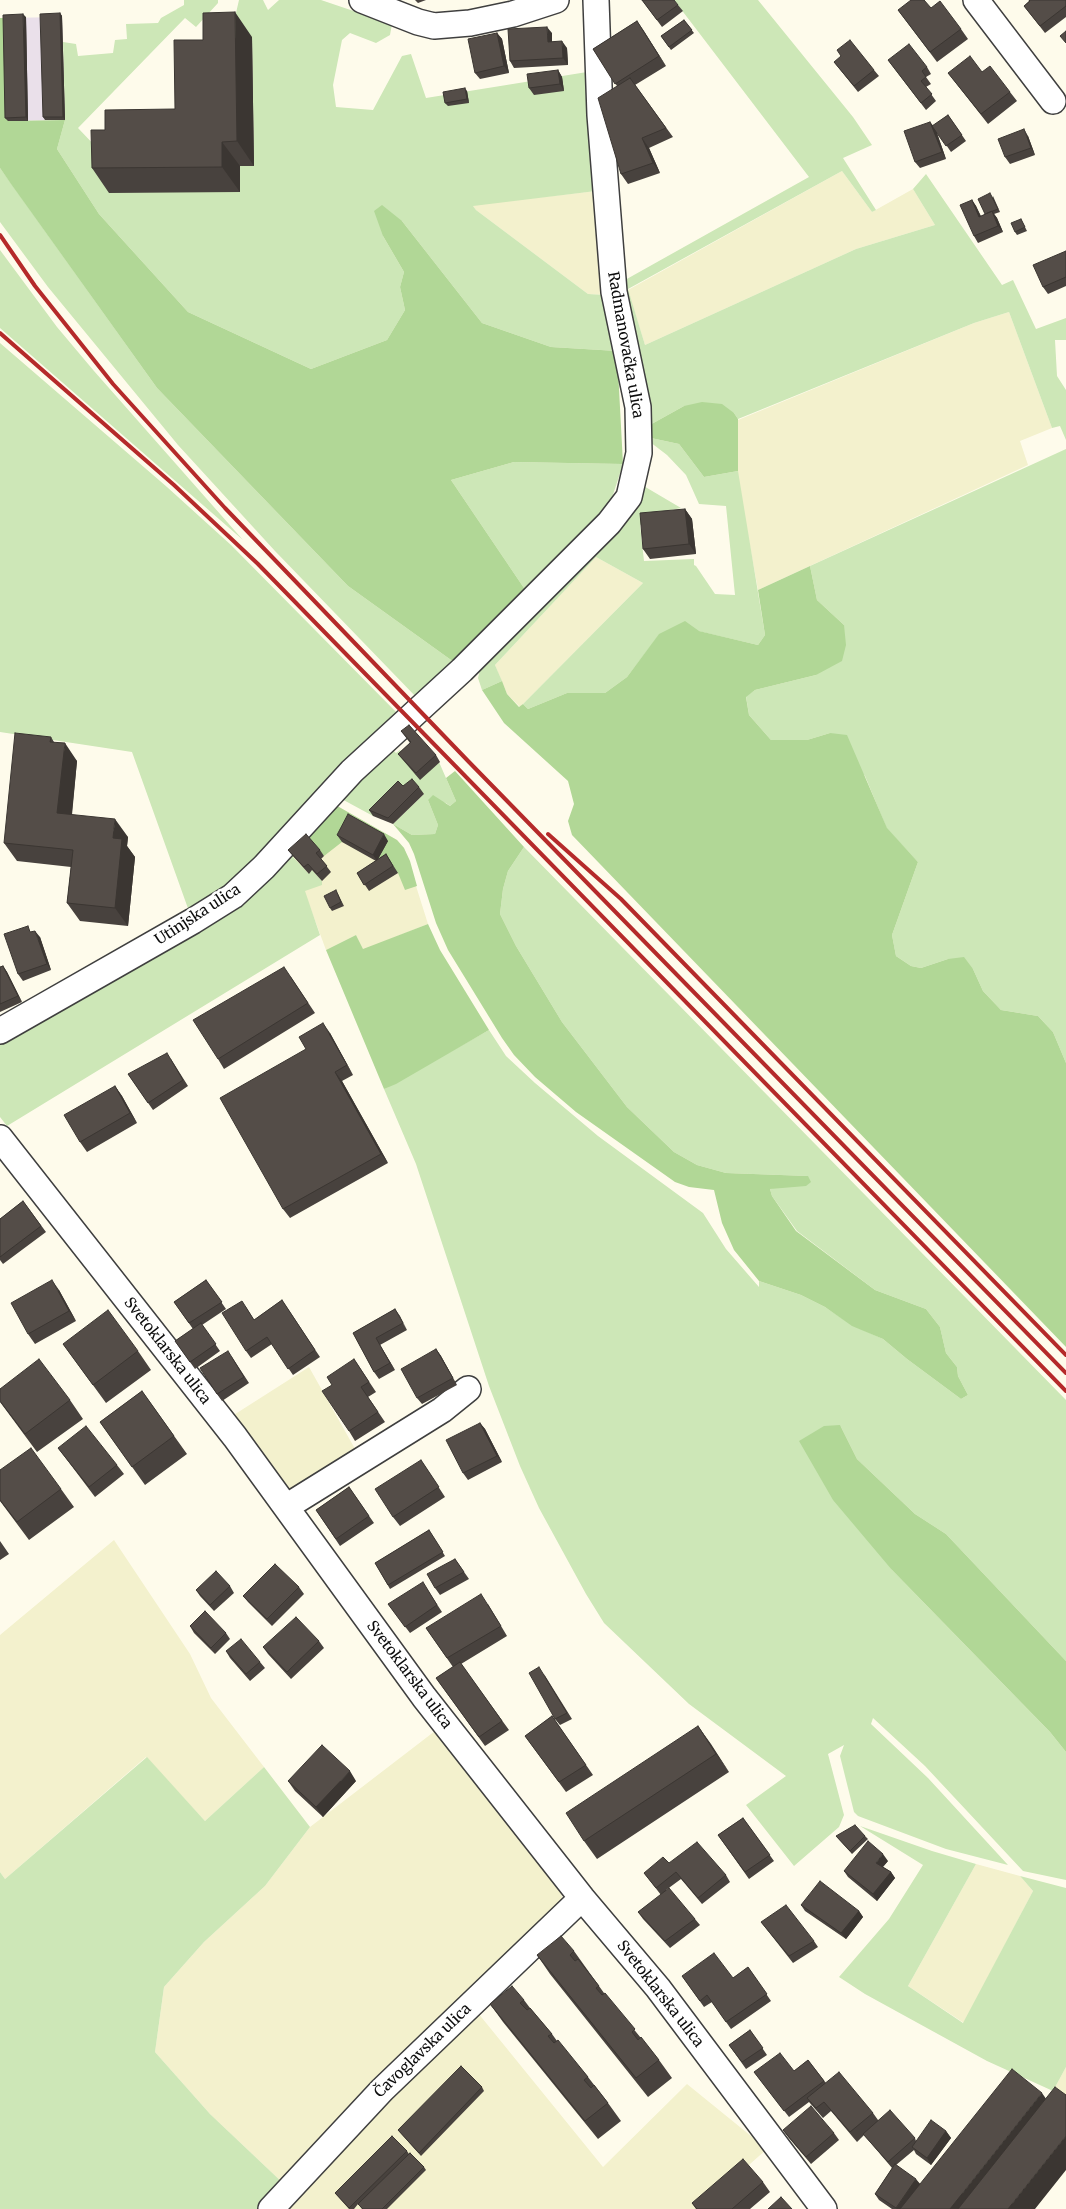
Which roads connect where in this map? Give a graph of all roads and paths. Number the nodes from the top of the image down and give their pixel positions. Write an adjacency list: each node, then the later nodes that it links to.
1 (362, 0): 2 (street)
2 (556, 0)
3 (596, 0): 6 (street, Radmanovačka ulica)
4 (976, 0): 5 (street)
5 (1053, 101)
6 (410, 719): 7 (street, Utinjska ulica)
7 (0, 1032)
8 (0, 1138): 10 (street, Svetoklarska ulica)
9 (468, 1389): 10 (street)
10 (286, 1507): 11 (street, Svetoklarska ulica)
11 (582, 1898): 12 (street, Čavoglavska ulica); 13 (street, Svetoklarska ulica)
12 (271, 2209)
13 (824, 2209)

